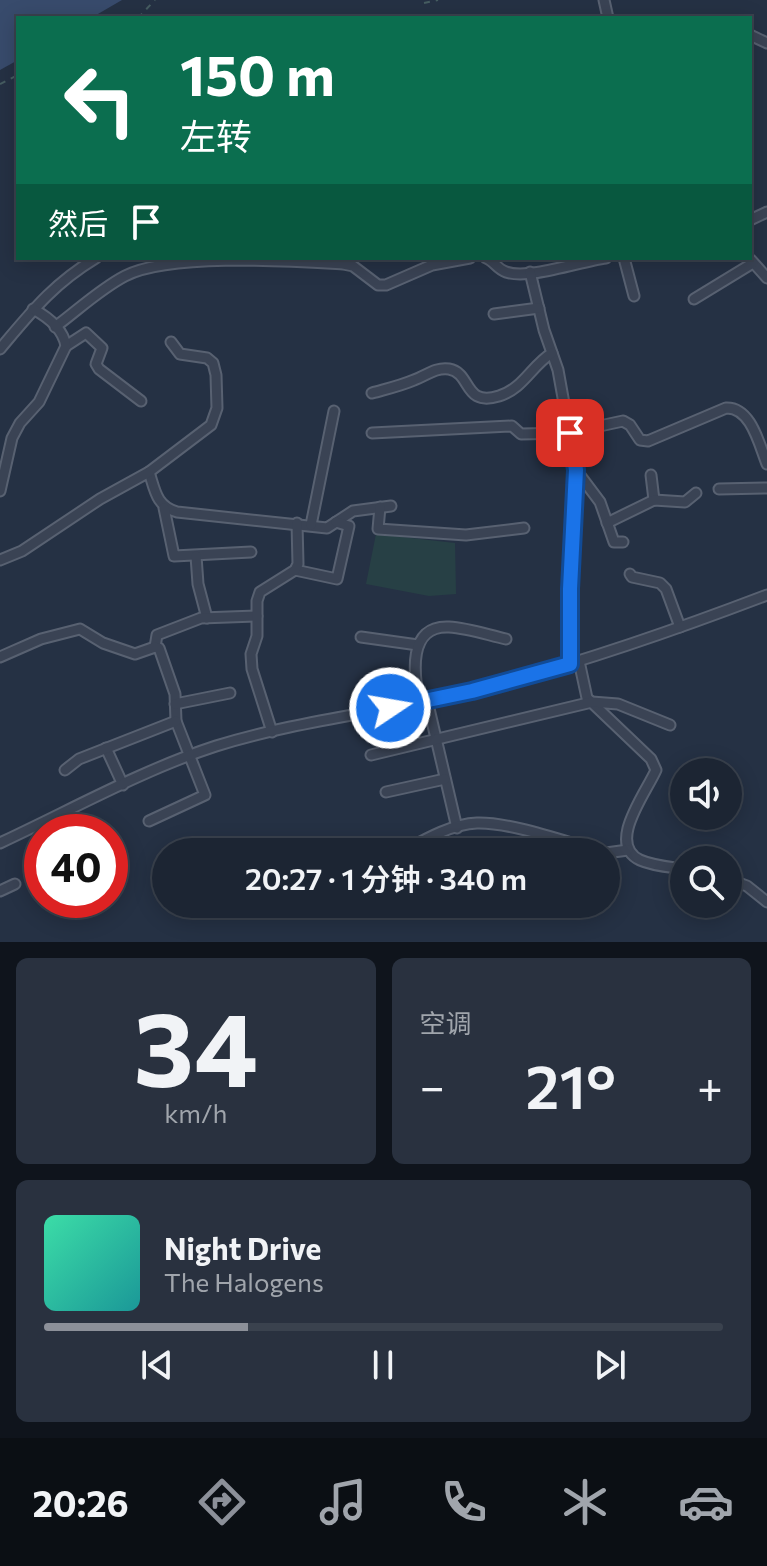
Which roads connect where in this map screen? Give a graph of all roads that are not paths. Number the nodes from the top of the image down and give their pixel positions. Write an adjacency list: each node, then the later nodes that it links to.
1 (93, 260): 12 (street)
2 (459, 260): 14 (street)
3 (491, 260): 7 (street)
4 (597, 260): 7 (street)
5 (625, 260): 9 (street)
6 (751, 260): 8 (street); 10 (street)
7 (530, 272): 11 (street)
8 (767, 278)
9 (634, 296)
10 (694, 299)
11 (539, 308): 13 (street); 18 (street)
12 (33, 309): 14 (street); 17 (street)
13 (494, 314)
14 (55, 327): 16 (street)
15 (171, 342): 26 (street)
16 (66, 346): 20 (street); 30 (street)
17 (0, 349)
18 (552, 353): 19 (street); 23 (street)
19 (372, 393)
20 (141, 401)
21 (334, 411): 37 (street)
22 (372, 433): 23 (street)
23 (570, 433): 24 (street); 25 (street)
24 (767, 464)
25 (576, 470): 36 (street); 54 (street)
26 (149, 472): 33 (street); 42 (street)
27 (651, 475): 32 (street)
28 (767, 488): 29 (street)
29 (719, 489)
30 (0, 491)
31 (696, 493): 32 (street)
32 (654, 500): 36 (street)
33 (164, 508): 35 (street); 41 (street)
34 (336, 522): 37 (street); 38 (street); 43 (street)
35 (297, 523): 37 (street); 43 (street)
36 (607, 523): 39 (street)
37 (311, 525)
38 (524, 528)
39 (623, 542)
40 (251, 552): 41 (street)
41 (196, 556): 47 (street)
42 (0, 560)
43 (295, 570): 46 (street)
44 (630, 574): 48 (street)
45 (767, 595): 48 (street)
46 (257, 616): 47 (street); 61 (street)
47 (207, 618): 52 (street)
48 (680, 627): 54 (street)
49 (361, 637): 51 (street)
50 (506, 639): 51 (street)
51 (418, 645): 56 (street)
52 (155, 647): 53 (street); 58 (street)
53 (0, 657)
54 (575, 662): 56 (street); 57 (street)
55 (230, 693): 58 (street)
56 (423, 701): 61 (street); 62 (street)
57 (592, 702): 60 (street); 62 (street); 75 (street)
58 (175, 704): 59 (street)
59 (176, 721): 63 (street); 65 (street)
60 (670, 725)
61 (272, 732): 65 (street)
62 (437, 739): 64 (street); 67 (street)
63 (106, 748): 66 (street); 68 (street)
64 (371, 755)
65 (191, 756): 68 (street); 70 (street)
66 (65, 770)
67 (445, 779): 69 (street); 71 (street)
68 (123, 785): 74 (street)
69 (386, 792)
70 (149, 821)
71 (457, 828): 72 (street); 73 (street)
72 (429, 838)
73 (550, 838)
74 (0, 843)
75 (628, 850): 76 (street); 77 (street)
76 (620, 851)
77 (670, 867)
78 (15, 884): 80 (street)
79 (742, 884): 81 (street)
80 (0, 891)
81 (767, 902)

